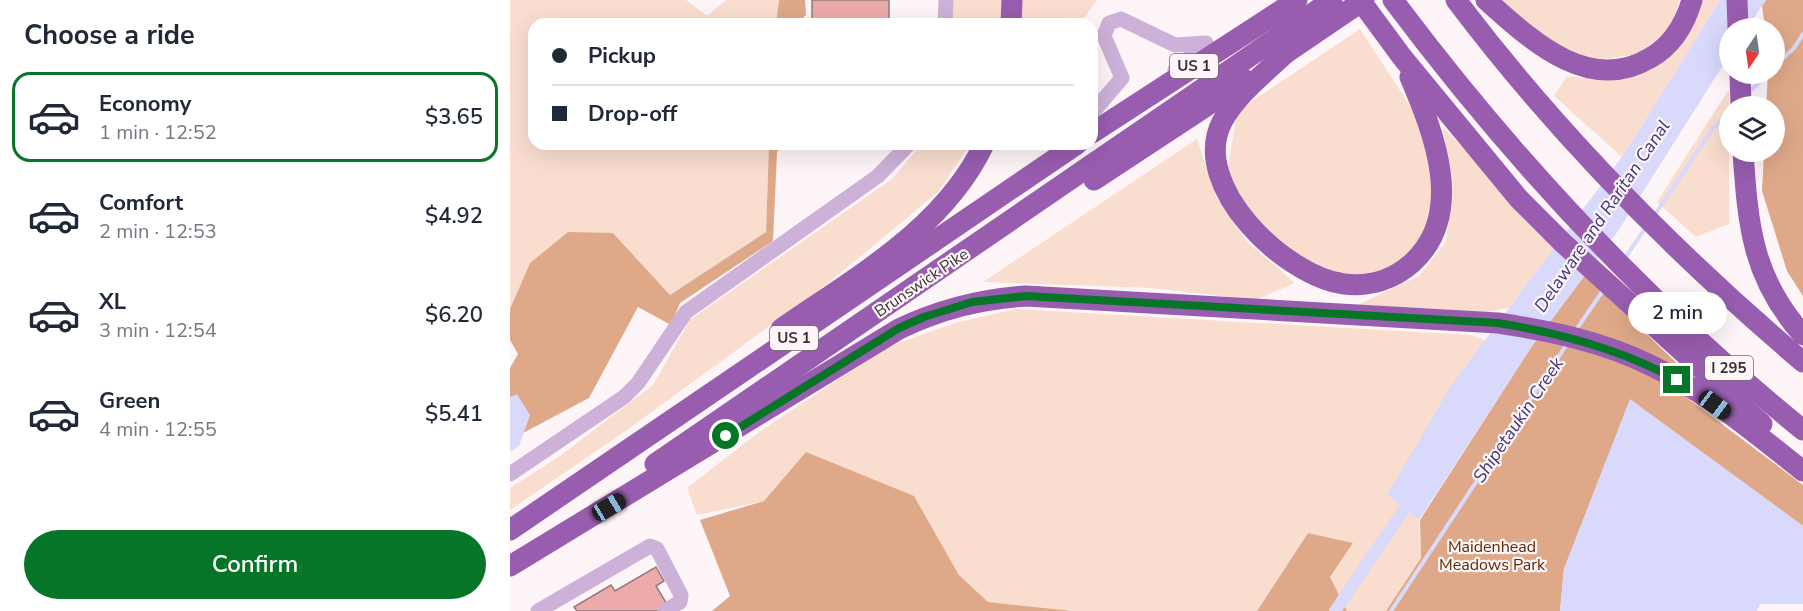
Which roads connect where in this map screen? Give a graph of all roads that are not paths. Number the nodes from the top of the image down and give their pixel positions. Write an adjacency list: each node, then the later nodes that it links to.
1 (946, 0): 10 (lane)
2 (1012, 0): 11 (highway)
3 (1297, 0): 14 (highway, US 1)
4 (1332, 0): 23 (highway, Brunswick Pike / US 1)
5 (1362, 0): 12 (highway); 13 (highway)
6 (1393, 0): 26 (highway, I 295)
7 (1486, 0): 8 (highway)
8 (1692, 0)
9 (1463, 8): 25 (highway)
10 (945, 18)
11 (1011, 18)
12 (1287, 52): 13 (highway); 23 (highway)
13 (1398, 52): 27 (highway)
14 (1133, 105): 15 (lane); 16 (highway, US 1)
15 (1098, 106)
16 (1098, 130)
17 (903, 150): 29 (lane)
18 (981, 150): 30 (highway)
19 (1061, 150): 22 (lane)
20 (1068, 150): 22 (highway, Brunswick Pike / US 1)
21 (1744, 162): 24 (highway)
22 (1050, 163): 31 (highway, Brunswick Pike / US 1)
23 (1013, 220): 32 (highway, Brunswick Pike / US 1)
24 (1803, 335)
25 (1803, 362)
26 (1803, 430)
27 (1803, 460)
28 (1803, 471): 32 (highway)
29 (510, 474)
30 (510, 525)
31 (510, 530)
32 (510, 565)
33 (538, 611): 34 (lane)
34 (666, 611)

